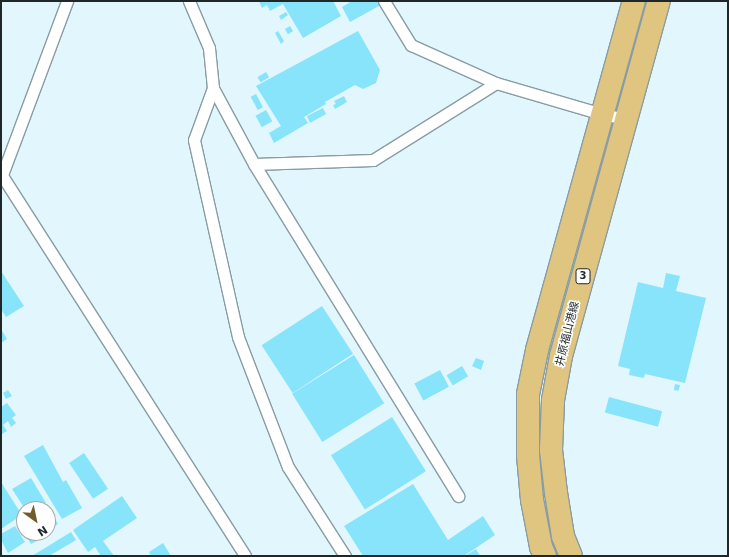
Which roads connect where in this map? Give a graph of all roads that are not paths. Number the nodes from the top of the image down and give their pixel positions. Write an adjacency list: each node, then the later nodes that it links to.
1 (67, 1): 11 (lane)
2 (188, 1): 7 (lane)
3 (384, 1): 6 (lane)
4 (634, 1): 8 (main road, 3)
5 (659, 1): 9 (main road, 井原福山港線 / 3)
6 (496, 83): 8 (lane); 10 (lane)
7 (213, 88): 10 (lane); 14 (lane)
8 (602, 114): 9 (lane); 15 (main road, 3)
9 (626, 119): 16 (main road, 井原福山港線 / 3)
10 (254, 164): 12 (lane)
11 (1, 174): 13 (lane)
12 (458, 496)
13 (245, 556)
14 (345, 556)
15 (545, 556)
16 (571, 556)

